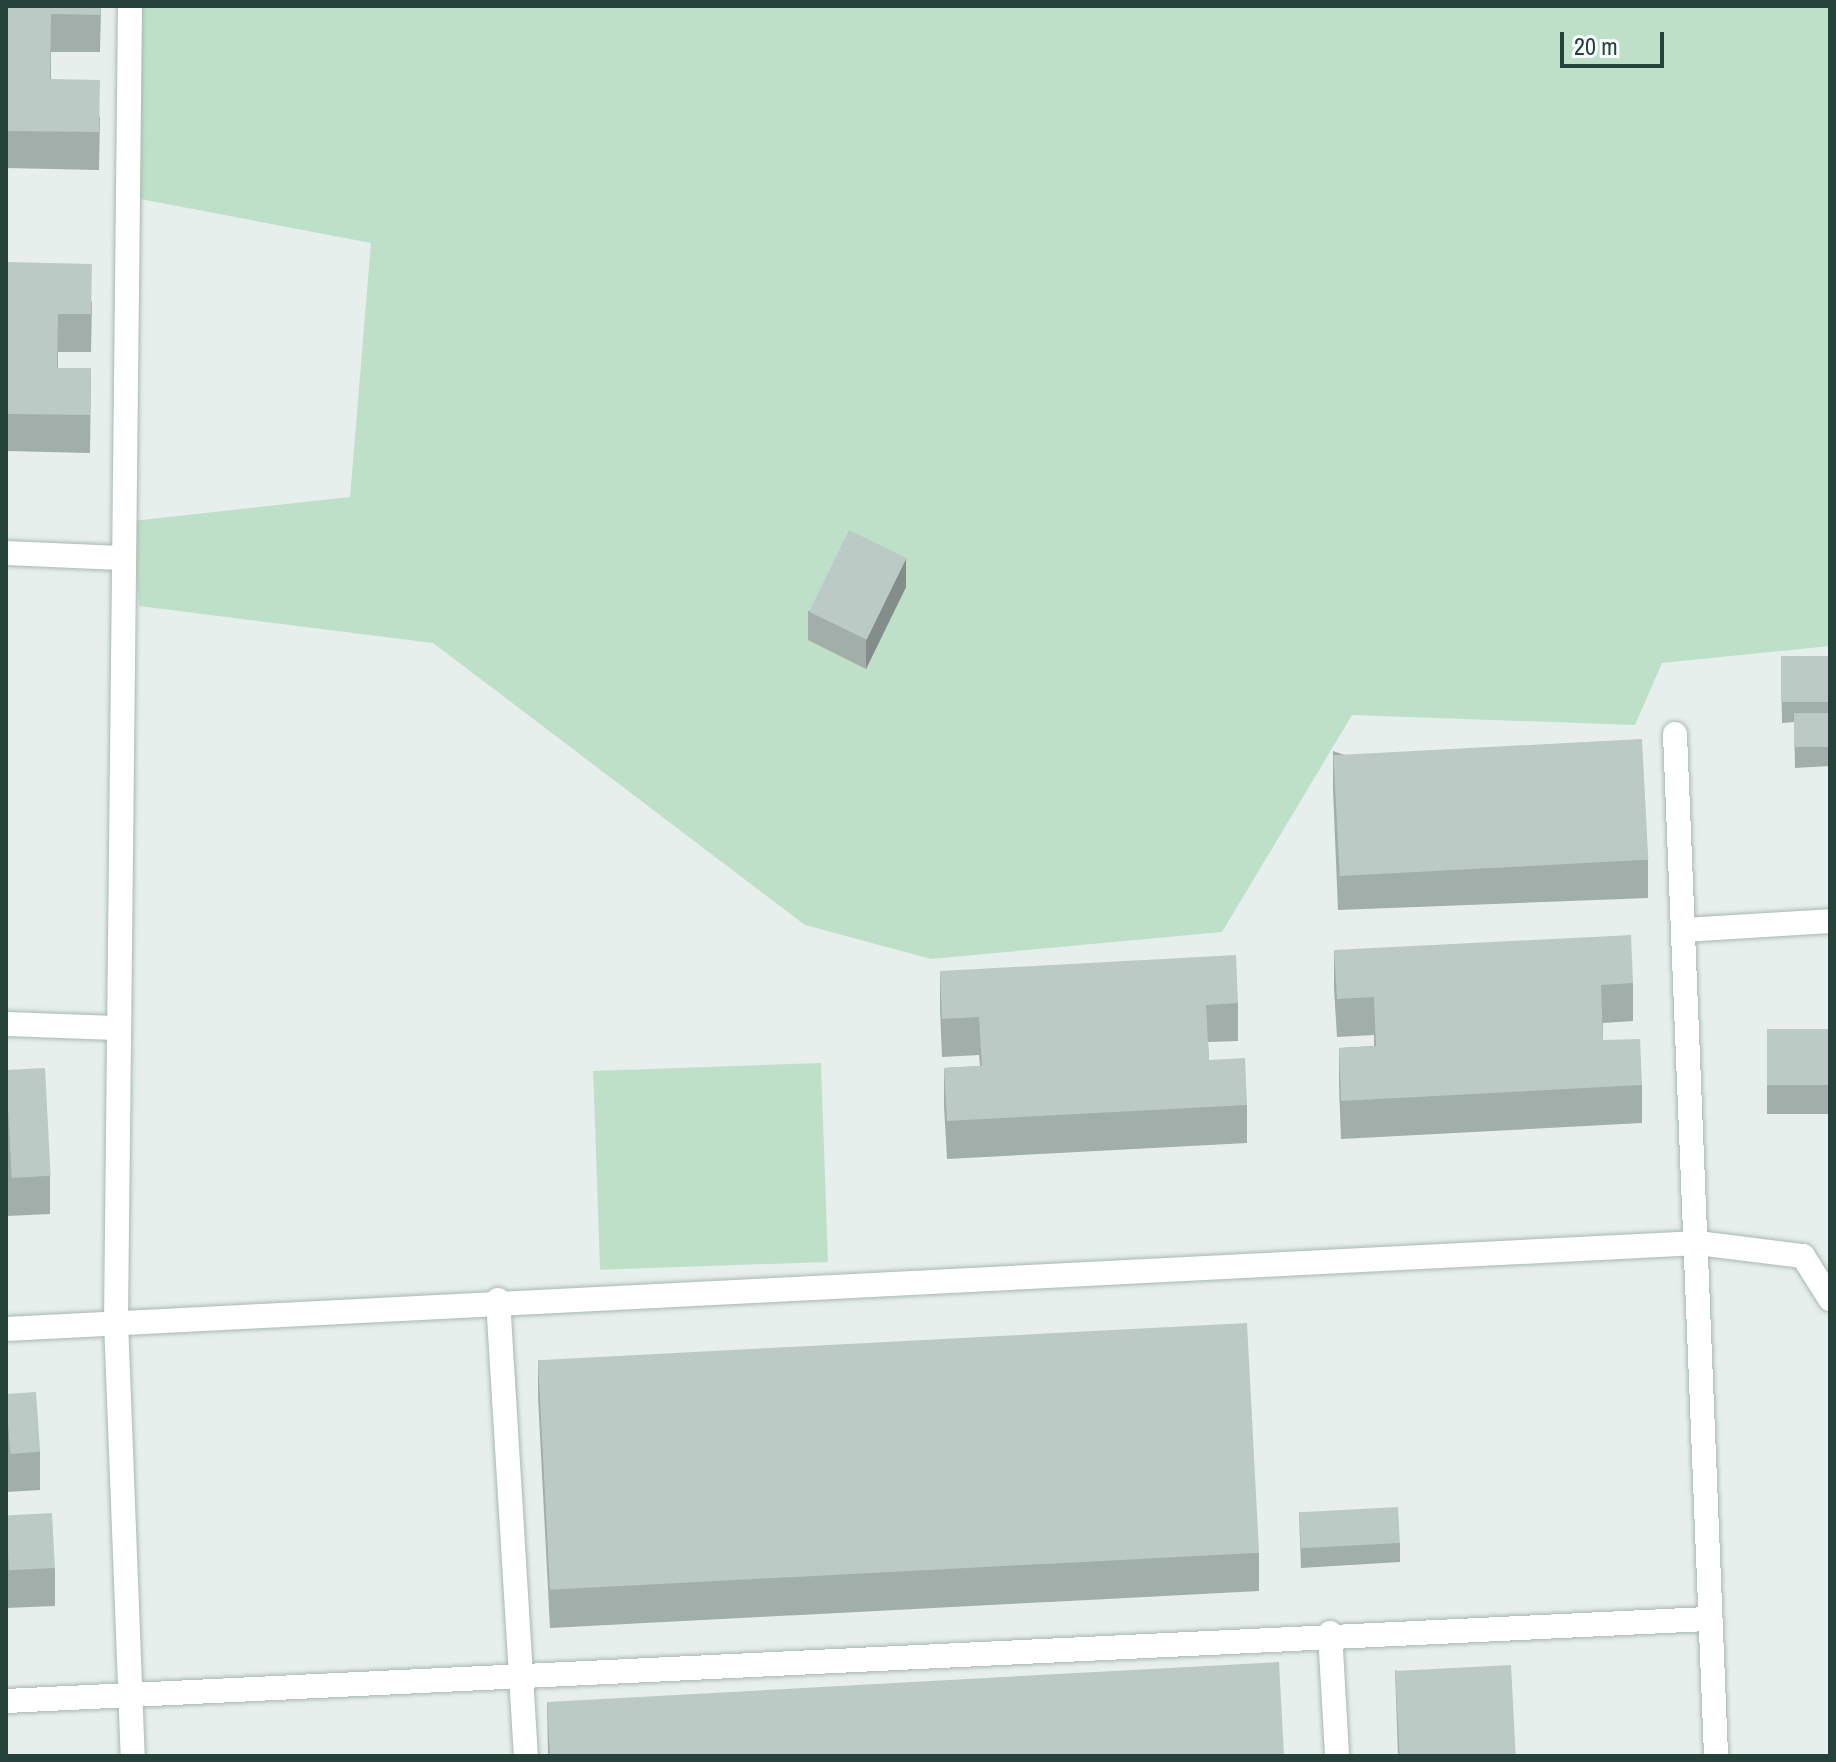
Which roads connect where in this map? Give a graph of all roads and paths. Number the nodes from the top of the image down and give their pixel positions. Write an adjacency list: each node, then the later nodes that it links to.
1 (130, 6): 3 (lane)
2 (6, 553): 3 (lane)
3 (120, 558): 8 (lane)
4 (1675, 734): 6 (lane)
5 (1830, 921): 6 (lane)
6 (1684, 930): 9 (lane)
7 (6, 1024): 8 (lane)
8 (117, 1028): 12 (lane)
9 (1698, 1243): 10 (lane); 11 (lane); 14 (lane)
10 (1830, 1299)
11 (498, 1300): 12 (lane); 16 (lane)
12 (116, 1321): 13 (lane); 17 (lane)
13 (6, 1329)
14 (1709, 1619): 15 (lane); 22 (lane)
15 (1330, 1633): 16 (lane); 21 (lane)
16 (521, 1672): 17 (lane); 20 (lane)
17 (130, 1691): 18 (lane); 19 (lane)
18 (6, 1701)
19 (133, 1756)
20 (526, 1756)
21 (1337, 1756)
22 (1716, 1756)

